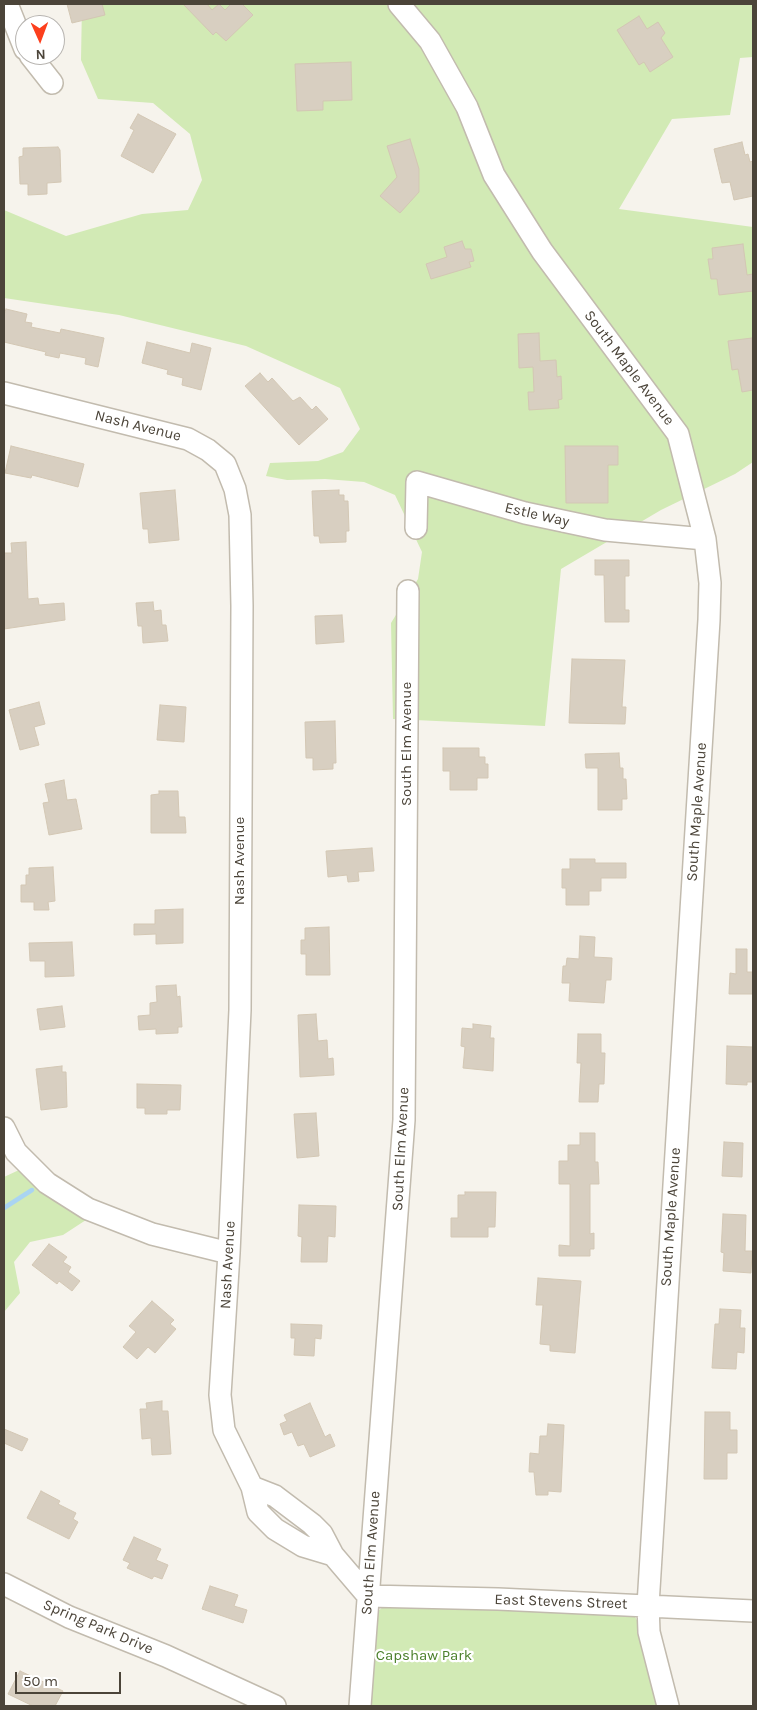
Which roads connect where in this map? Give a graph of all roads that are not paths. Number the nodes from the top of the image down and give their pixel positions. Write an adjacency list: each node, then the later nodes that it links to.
1 (7, 4): 3 (street)
2 (399, 4): 8 (street, South Maple Avenue)
3 (15, 24)
4 (38, 65): 5 (street)
5 (52, 83)
6 (4, 393): 11 (street, Nash Avenue)
7 (416, 528): 8 (street, Estle Way)
8 (705, 539): 14 (street, South Maple Avenue)
9 (408, 591): 13 (street, South Elm Avenue)
10 (4, 1128): 11 (street)
11 (229, 1253): 13 (street, Nash Avenue)
12 (4, 1584): 16 (street, Spring Park Drive)
13 (368, 1596): 14 (street, East Stevens Street); 17 (street, South Elm Avenue)
14 (648, 1605): 15 (street, East Stevens Street); 18 (street, South Maple Avenue)
15 (753, 1611)
16 (275, 1706)
17 (360, 1706)
18 (668, 1706)

